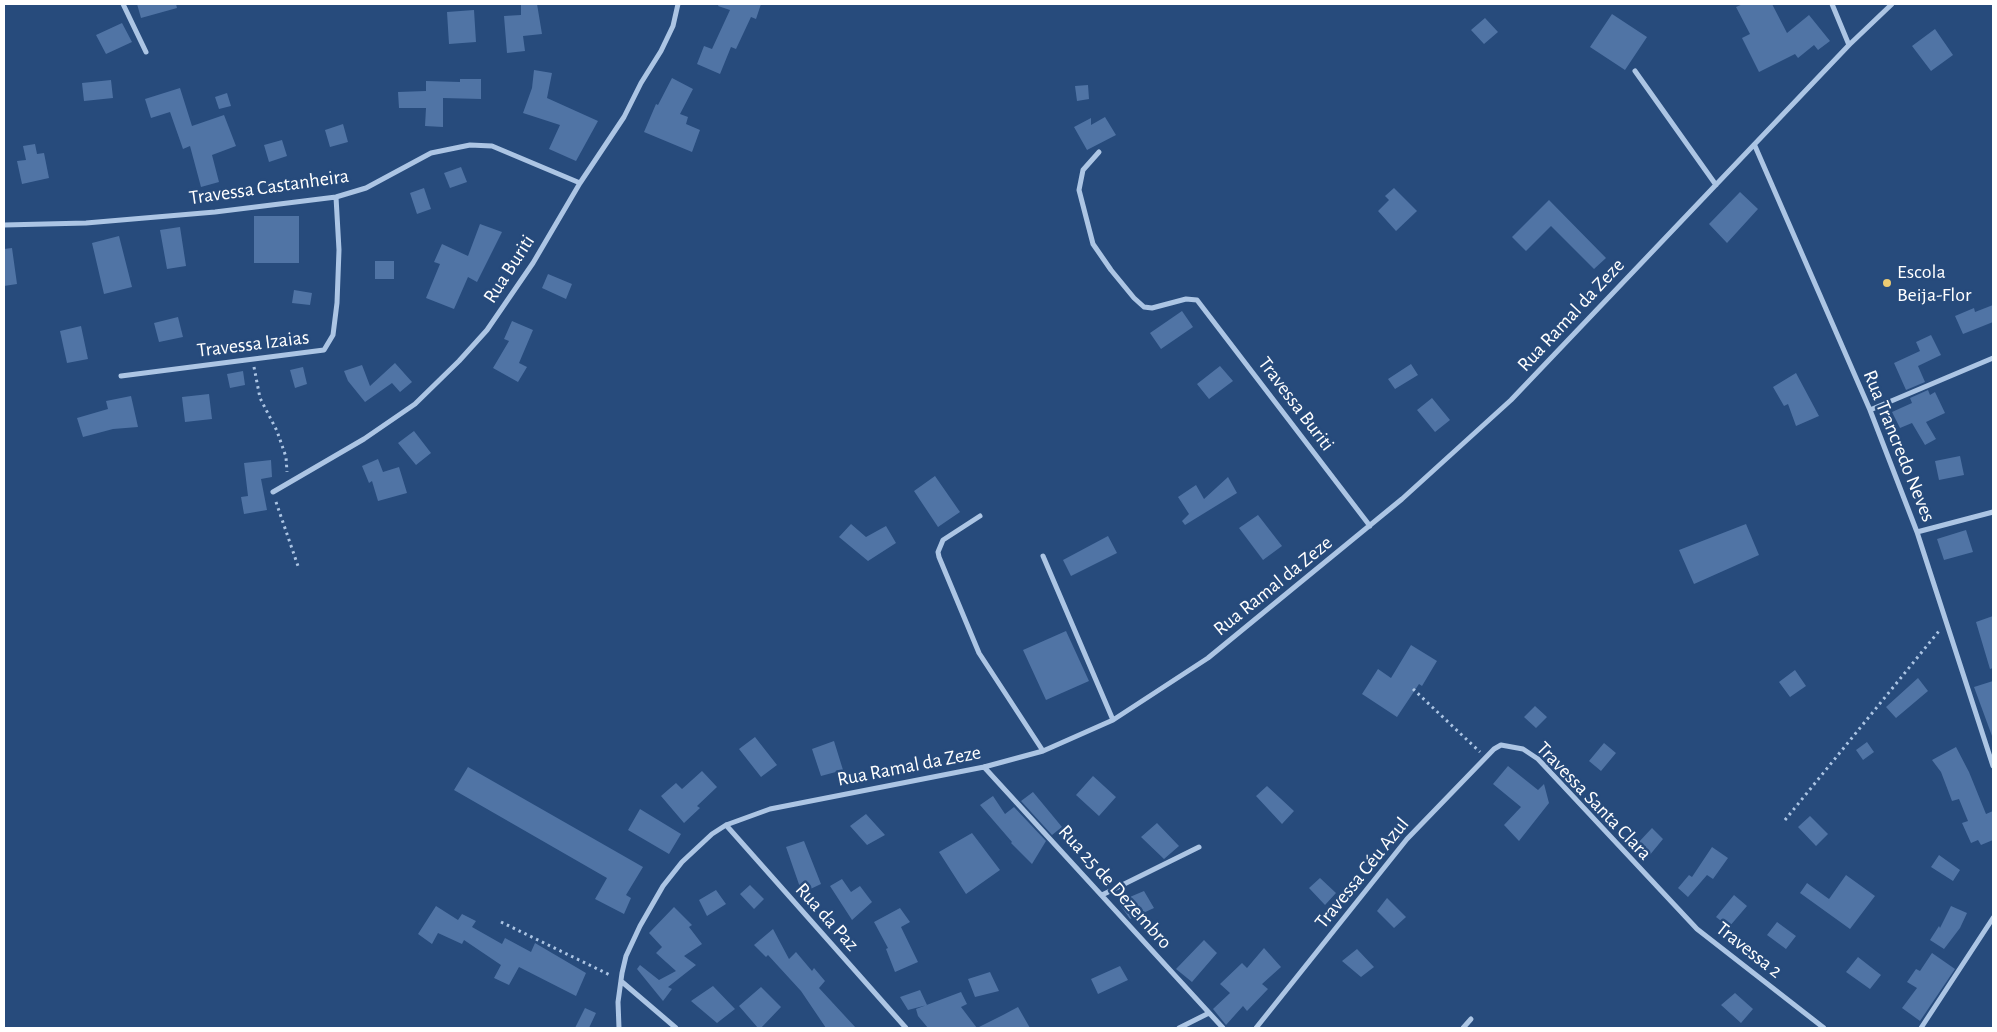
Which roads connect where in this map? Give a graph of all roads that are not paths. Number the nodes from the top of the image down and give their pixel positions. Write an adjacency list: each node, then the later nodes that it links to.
1 (123, 4): 6 (street)
2 (678, 4): 10 (street, Rua Buriti)
3 (1832, 4): 5 (street)
4 (1892, 4): 5 (street, Rua Ramal da Zeze)
5 (1849, 45): 8 (street, Rua Ramal da Zeze)
6 (146, 52)
7 (1634, 72): 11 (street)
8 (1755, 146): 11 (street, Rua Ramal da Zeze); 16 (street, Rua Trancredo Neves)
9 (1099, 152): 20 (street, Travessa Buriti)
10 (580, 183): 12 (street, Travessa Castanheira); 17 (street, Rua Buriti)
11 (1716, 185): 20 (street, Rua Ramal da Zeze)
12 (336, 198): 13 (street, Travessa Castanheira); 15 (street, Travessa Izaias)
13 (4, 225)
14 (1993, 358): 16 (street)
15 (121, 376)
16 (1870, 410): 21 (street, Rua Trancredo Neves)
17 (273, 492)
18 (1993, 512): 21 (street)
19 (980, 516): 25 (street)
20 (1370, 526): 23 (street, Rua Ramal da Zeze)
21 (1917, 532): 26 (street, Rua Trancredo Neves)
22 (1043, 556): 23 (street)
23 (1113, 720): 25 (street, Rua Ramal da Zeze)
24 (1501, 745): 30 (street, Travessa Santa Clara); 41 (street, Travessa Céu Azul)
25 (1043, 751): 27 (street, Rua Ramal da Zeze)
26 (1993, 766)
27 (984, 767): 28 (street, Rua Ramal da Zeze); 31 (street, Rua 25 de Dezembro)
28 (726, 825): 33 (street, Rua Ramal da Zeze); 38 (street, Rua da Paz)
29 (1199, 847): 31 (street)
30 (1660, 890): 43 (street, Travessa 2)
31 (1102, 895): 34 (street, Rua 25 de Dezembro)
32 (1993, 918): 44 (street)
33 (621, 981): 36 (street, Rua Ramal da Zeze); 37 (street)
34 (1209, 1013): 39 (street); 40 (street, Rua 25 de Dezembro)
35 (1471, 1019): 42 (street)
36 (619, 1028)
37 (676, 1028)
38 (906, 1028)
39 (1179, 1028)
40 (1223, 1028)
41 (1256, 1028)
42 (1463, 1028)
43 (1824, 1028)
44 (1921, 1028)

